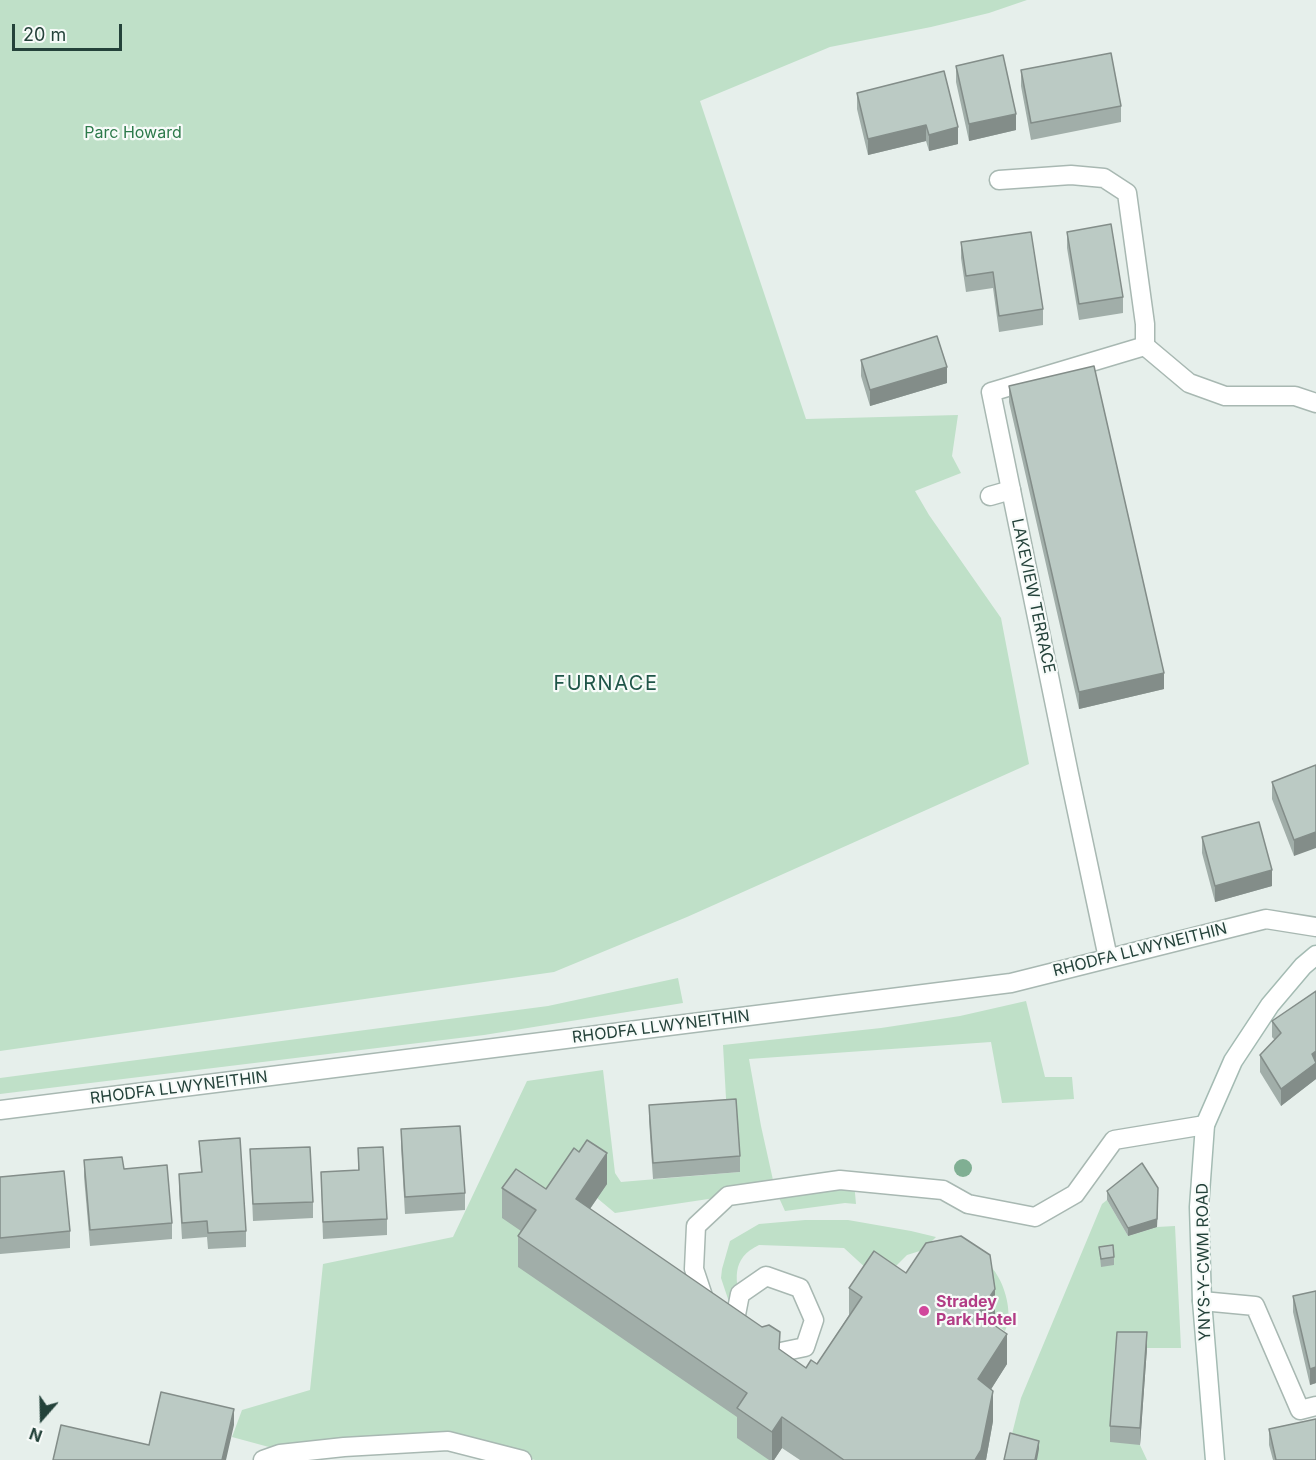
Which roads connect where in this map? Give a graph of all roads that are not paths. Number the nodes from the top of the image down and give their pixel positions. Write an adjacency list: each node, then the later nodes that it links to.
1 (999, 180): 2 (street)
2 (1145, 346): 3 (street); 4 (street, LAKEVIEW TERRACE)
3 (1316, 403)
4 (1011, 490): 5 (street); 8 (street, LAKEVIEW TERRACE)
5 (990, 496)
6 (1316, 927): 8 (street, RHODFA LLWYNEITHIN)
7 (1316, 955): 10 (street, YNYS-Y-CWM ROAD)
8 (1108, 958): 9 (street, RHODFA LLWYNEITHIN)
9 (0, 1110)
10 (1205, 1125): 11 (street, YNYS-Y-CWM ROAD); 12 (street)
11 (1202, 1301): 13 (street); 16 (street, YNYS-Y-CWM ROAD)
12 (734, 1325): 12 (street)
13 (1316, 1406)
14 (262, 1460): 15 (street)
15 (522, 1460)
16 (1215, 1460)

